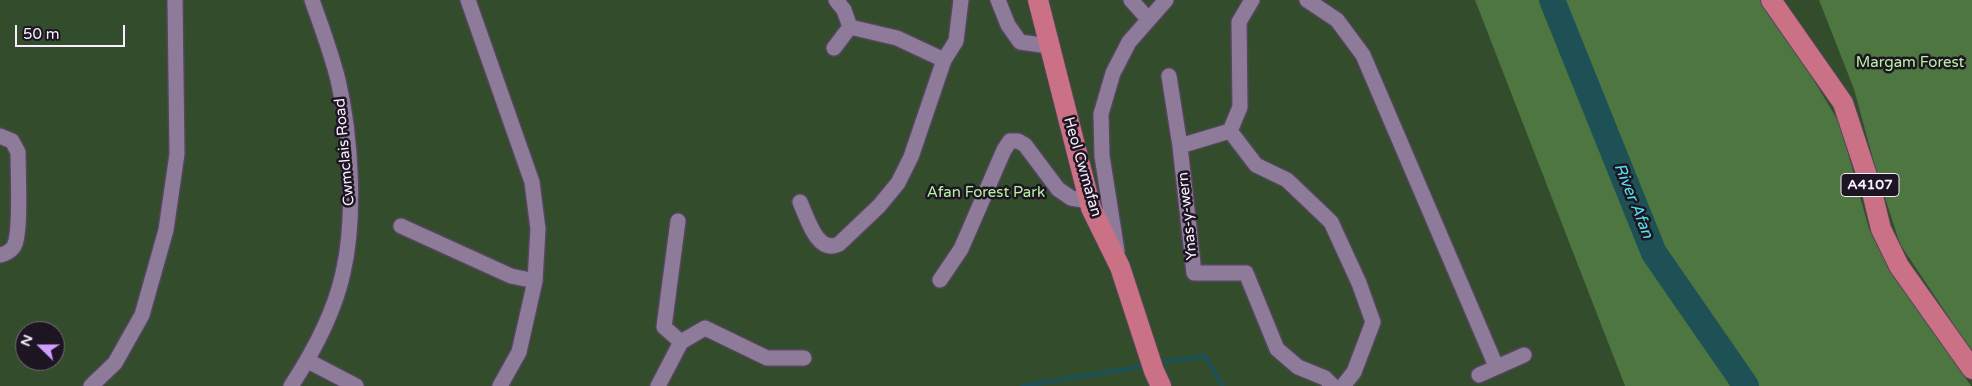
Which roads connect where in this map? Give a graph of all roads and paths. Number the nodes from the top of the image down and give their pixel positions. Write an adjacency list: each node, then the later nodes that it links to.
1 (175, 0): 37 (street)
2 (312, 0): 33 (street, Cwmclais Road)
3 (468, 0): 29 (street)
4 (836, 0): 14 (street)
5 (961, 0): 17 (street)
6 (998, 0): 15 (street)
7 (1038, 0): 15 (main road, Heol Cwmafan)
8 (1131, 0): 13 (street)
9 (1166, 0): 13 (street)
10 (1252, 0): 19 (street)
11 (1307, 0): 34 (street)
12 (1771, 0): 35 (main road, A4107)
13 (1148, 19): 27 (street)
14 (850, 27): 16 (street); 17 (street)
15 (1049, 46): 22 (main road, Heol Cwmafan)
16 (834, 48)
17 (944, 60): 23 (street)
18 (1170, 76): 21 (street)
19 (1230, 131): 21 (street); 44 (street)
20 (0, 136): 26 (street)
21 (1180, 146): 43 (street, Ynas-y-wern)
22 (1089, 201): 27 (main road, Heol Cwmafan); 28 (street)
23 (800, 202)
24 (678, 221): 30 (street)
25 (401, 226): 29 (street)
26 (0, 255)
27 (1120, 267): 42 (main road, Heol Cwmafan)
28 (940, 280)
29 (535, 281): 40 (street)
30 (681, 342): 32 (street); 41 (street)
31 (1524, 355): 34 (street)
32 (804, 358)
33 (308, 361): 38 (street, Cwmclais Road); 39 (street)
34 (1496, 366): 36 (street)
35 (1972, 369)
36 (1479, 375)
37 (91, 386)
38 (291, 386)
39 (356, 386)
40 (500, 386)
41 (658, 386)
42 (1161, 386)
43 (1333, 386)
44 (1343, 386)

